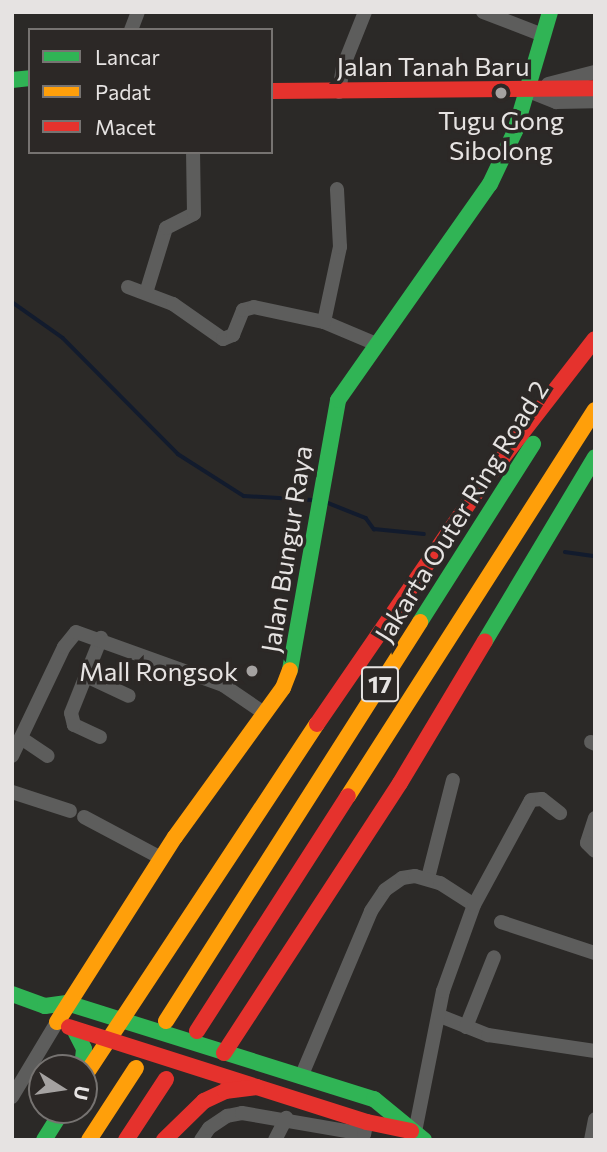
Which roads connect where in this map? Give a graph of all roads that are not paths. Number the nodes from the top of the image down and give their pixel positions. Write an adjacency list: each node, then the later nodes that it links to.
1 (365, 12): 9 (street)
2 (483, 12): 4 (street)
3 (550, 12): 4 (main road, Jalan Bungur Raya)
4 (543, 35): 7 (main road, Jalan Bungur Raya)
5 (595, 72): 7 (street)
6 (595, 88): 7 (main road, Jalan Tanah Baru)
7 (527, 90): 9 (main road, Jalan Tanah Baru); 10 (street); 17 (main road, Jalan Bungur Raya)
8 (273, 91): 9 (main road, Jalan Tanah Baru)
9 (339, 92)
10 (595, 101)
11 (193, 154): 14 (street)
12 (337, 190): 15 (street)
13 (128, 287): 14 (street)
14 (146, 293): 15 (street)
15 (324, 322): 17 (street)
16 (595, 339): 44 (main road)
17 (374, 344): 24 (main road, Jalan Bungur Raya)
18 (595, 346): 45 (main road, Jakarta Outer Ring Road 2 / 17)
19 (595, 410): 49 (main road, 17)
20 (595, 457): 52 (main road)
21 (102, 638): 22 (street); 24 (street); 26 (street)
22 (86, 676): 23 (street); 25 (street)
23 (129, 696)
24 (264, 713): 34 (main road, Jalan Bungur Raya)
25 (100, 737)
26 (21, 738): 27 (street); 28 (street)
27 (12, 756)
28 (48, 756)
29 (453, 780): 35 (street)
30 (12, 792): 34 (street)
31 (560, 813): 36 (street)
32 (595, 818): 33 (street)
33 (595, 850)
34 (161, 858): 41 (main road, Jalan Bungur Raya)
35 (428, 878): 36 (street); 56 (street)
36 (474, 905): 43 (street)
37 (500, 922): 38 (street)
38 (595, 953)
39 (494, 957): 47 (street)
40 (12, 994): 42 (main road)
41 (67, 1003): 42 (main road); 44 (main road); 46 (main road, Jalan Bungur Raya)
42 (45, 1006): 46 (main road)
43 (440, 1016): 47 (street); 65 (street)
44 (121, 1020): 50 (main road); 52 (main road)
45 (166, 1021)
46 (57, 1022): 48 (main road); 59 (street)
47 (466, 1027): 51 (street)
48 (75, 1029): 50 (main road); 53 (main road)
49 (197, 1031)
50 (108, 1040): 54 (main road); 58 (main road)
51 (595, 1051)
52 (224, 1053): 56 (main road)
53 (83, 1054)
54 (98, 1055)
55 (136, 1068): 67 (main road)
56 (302, 1077): 60 (main road)
57 (166, 1079): 68 (main road)
58 (257, 1087): 63 (main road); 69 (main road)
59 (12, 1097)
60 (374, 1099): 63 (main road); 65 (main road)
61 (286, 1118): 63 (street); 70 (street); 71 (street)
62 (595, 1119): 72 (street)
63 (367, 1122): 65 (main road)
64 (54, 1124): 66 (main road)
65 (420, 1136)
66 (44, 1140)
67 (89, 1140)
68 (126, 1140)
69 (164, 1140)
70 (201, 1140)
71 (275, 1140)
72 (591, 1140)

